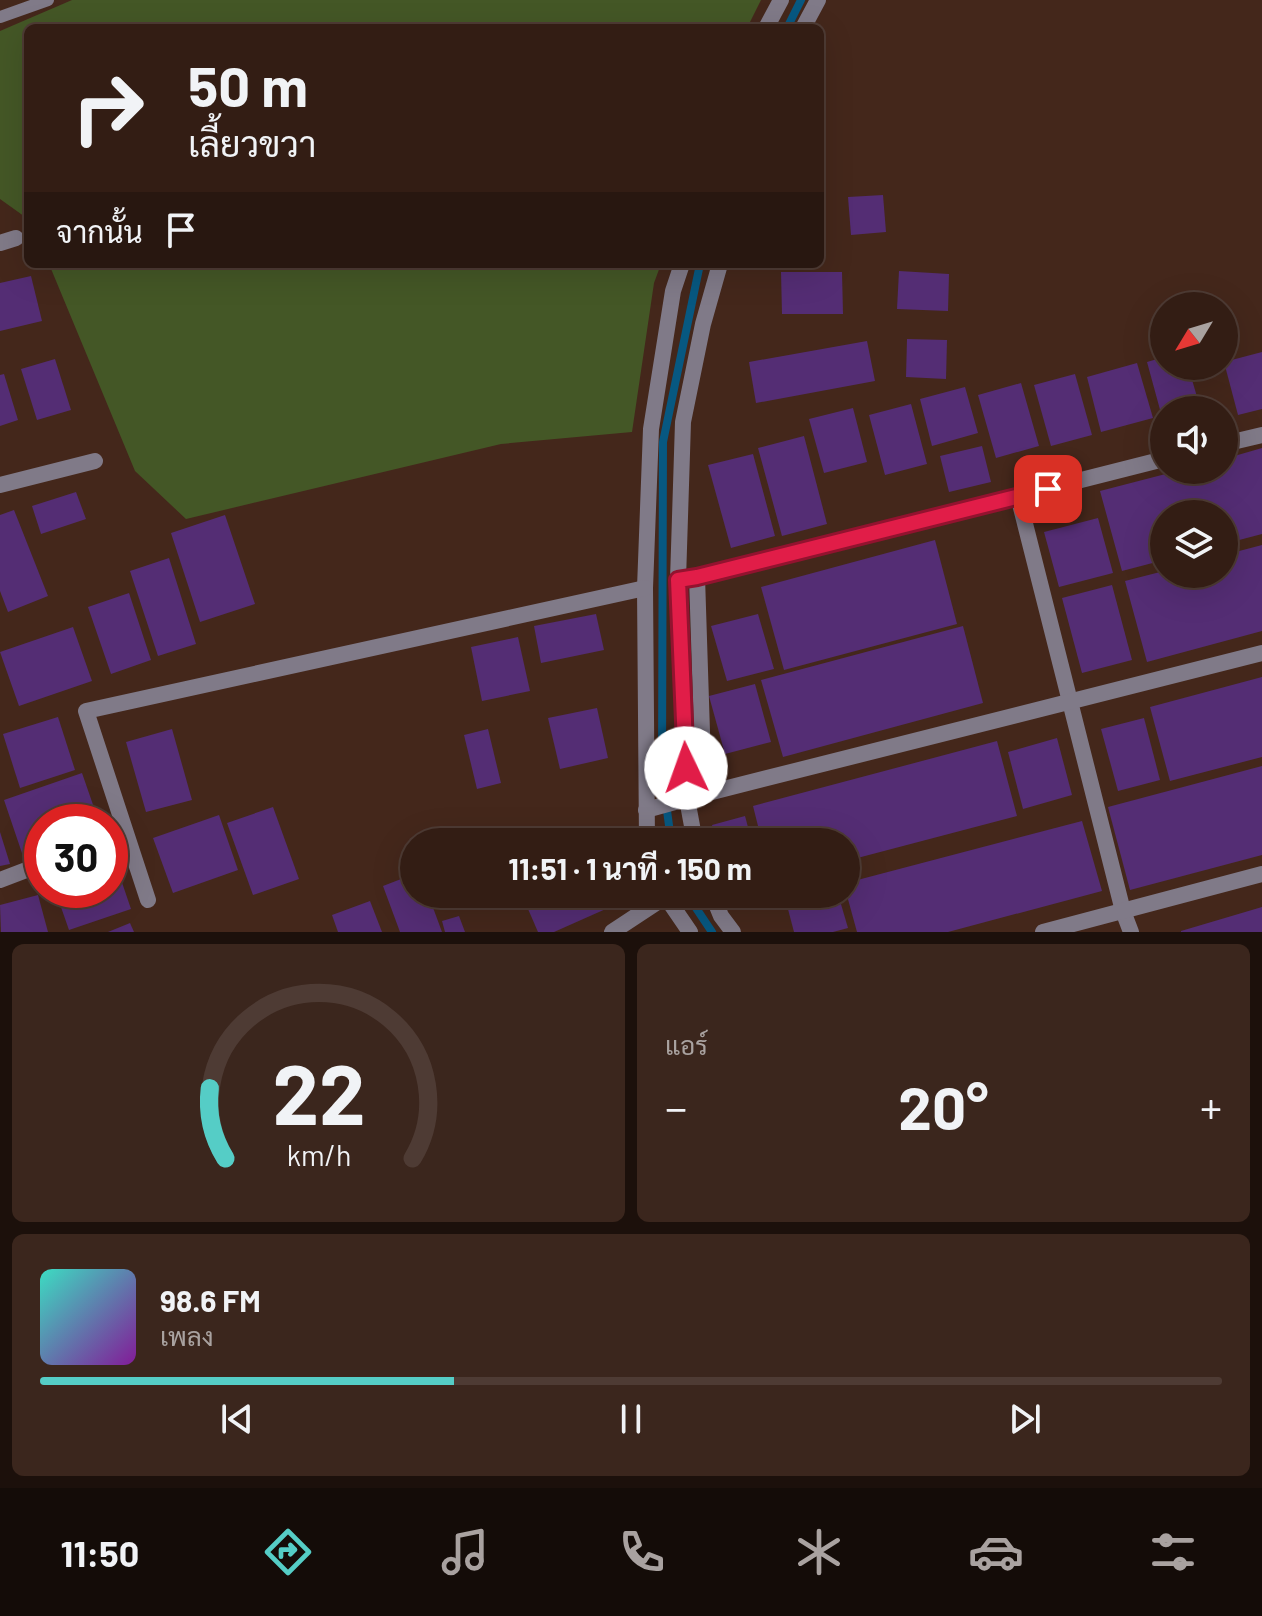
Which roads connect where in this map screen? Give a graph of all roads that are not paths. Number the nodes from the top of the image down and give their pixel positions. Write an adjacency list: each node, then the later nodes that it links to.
1 (48, 0): 4 (lane)
2 (781, 0): 5 (street)
3 (818, 0): 6 (street)
4 (0, 17)
5 (768, 24)
6 (805, 24)
7 (681, 268): 17 (street)
8 (719, 268): 16 (street)
9 (1262, 435): 10 (street)
10 (1238, 441)
11 (95, 461): 13 (street)
12 (1150, 463): 14 (street)
13 (0, 485)
14 (1018, 496): 15 (street); 19 (street)
15 (697, 577): 16 (street); 20 (street)
16 (678, 580): 22 (street)
17 (645, 588): 21 (street); 22 (street)
18 (1262, 653): 19 (street)
19 (1070, 702): 20 (street); 33 (street)
20 (704, 794): 22 (street)
21 (110, 804)
22 (666, 805): 23 (street); 24 (street)
23 (654, 828)
24 (684, 828)
25 (128, 857): 29 (street)
26 (24, 871): 28 (street)
27 (1262, 874): 33 (street)
28 (0, 880)
29 (148, 900)
30 (646, 908): 34 (street)
31 (673, 908): 35 (street)
32 (718, 908): 36 (street)
33 (1123, 911): 37 (street); 38 (street)
34 (612, 932)
35 (690, 932)
36 (733, 932)
37 (1043, 932)
38 (1131, 932)

